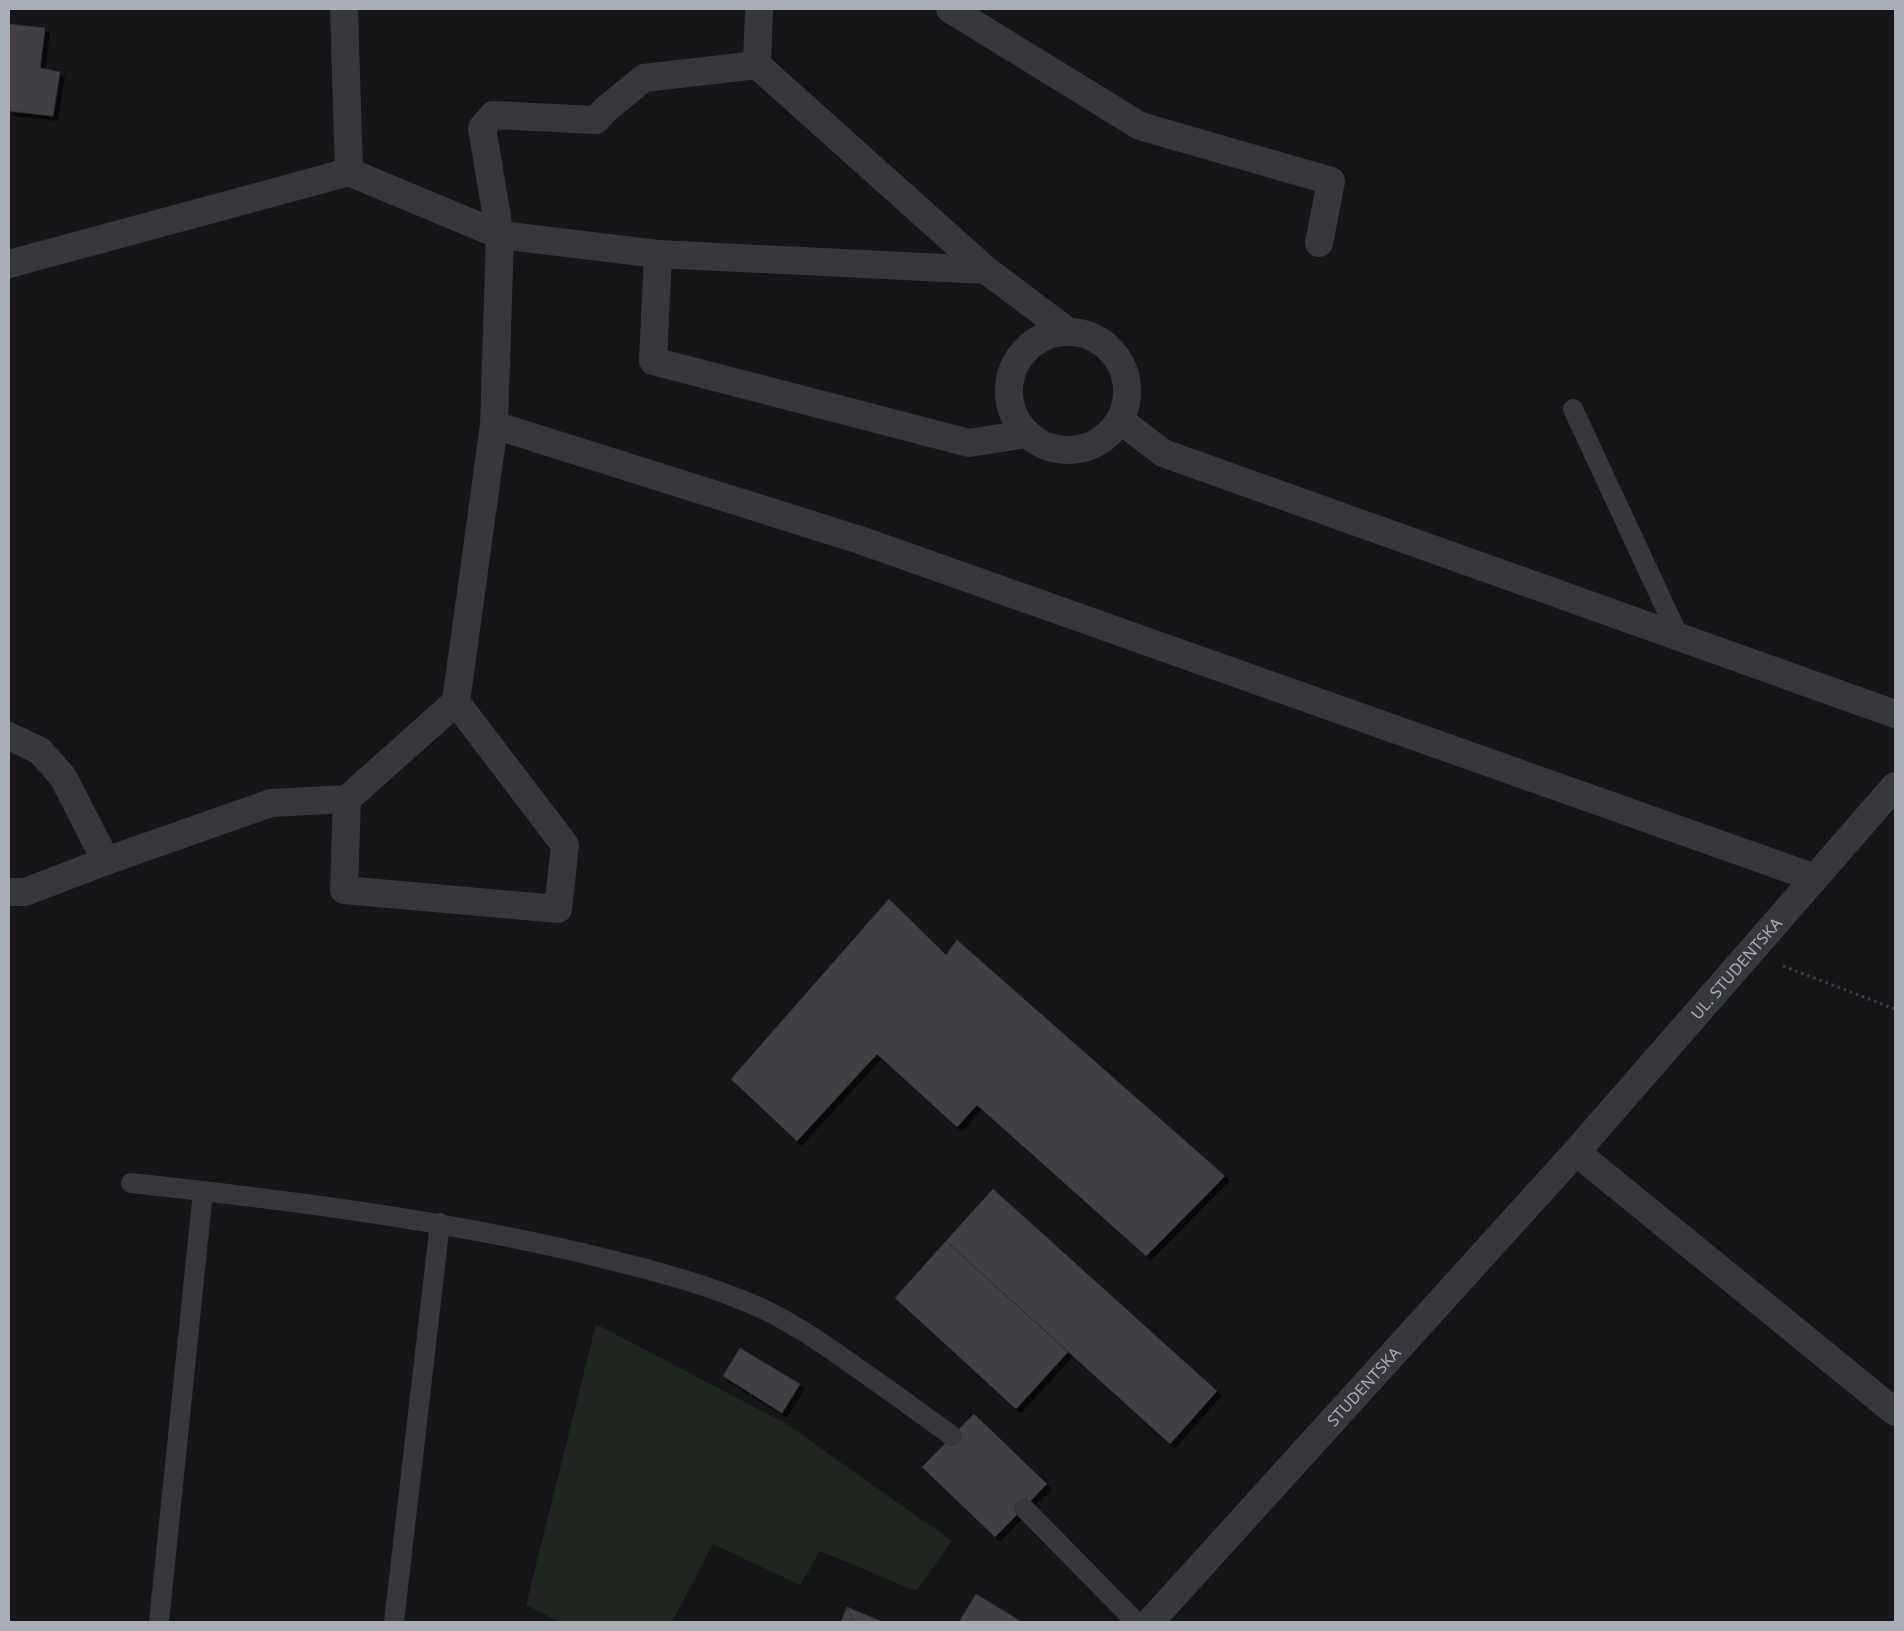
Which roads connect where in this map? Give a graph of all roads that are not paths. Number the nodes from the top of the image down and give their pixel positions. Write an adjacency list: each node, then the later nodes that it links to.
1 (344, 9): 5 (street)
2 (759, 9): 4 (street)
3 (950, 9): 7 (street)
4 (757, 65): 6 (street); 10 (street)
5 (349, 172): 6 (street); 9 (street)
6 (500, 236): 8 (street); 14 (street)
7 (1319, 243)
8 (658, 254): 10 (street); 15 (street)
9 (9, 264)
10 (986, 270): 11 (street)
11 (1067, 331): 13 (street); 15 (street)
12 (1573, 409): 16 (lane)
13 (1120, 420): 15 (street); 16 (street)
14 (494, 425): 17 (street); 23 (street)
15 (1026, 434)
16 (1679, 637): 18 (street)
17 (456, 702): 21 (street); 21 (street)
18 (1895, 714)
19 (9, 736): 22 (street)
20 (1895, 786): 23 (street, UL. STUDENTSKA)
21 (347, 799): 22 (street)
22 (106, 861): 24 (street)
23 (1815, 878): 25 (street, UL. STUDENTSKA)
24 (9, 892)
25 (1576, 1152): 29 (street); 35 (street, STUDENTSKA)
26 (131, 1183): 27 (lane)
27 (203, 1191): 28 (lane); 32 (lane)
28 (440, 1223): 30 (lane); 33 (lane)
29 (1895, 1412)
30 (952, 1436)
31 (1024, 1508): 34 (lane)
32 (159, 1622)
33 (394, 1622)
34 (1136, 1622)
35 (1150, 1622)

